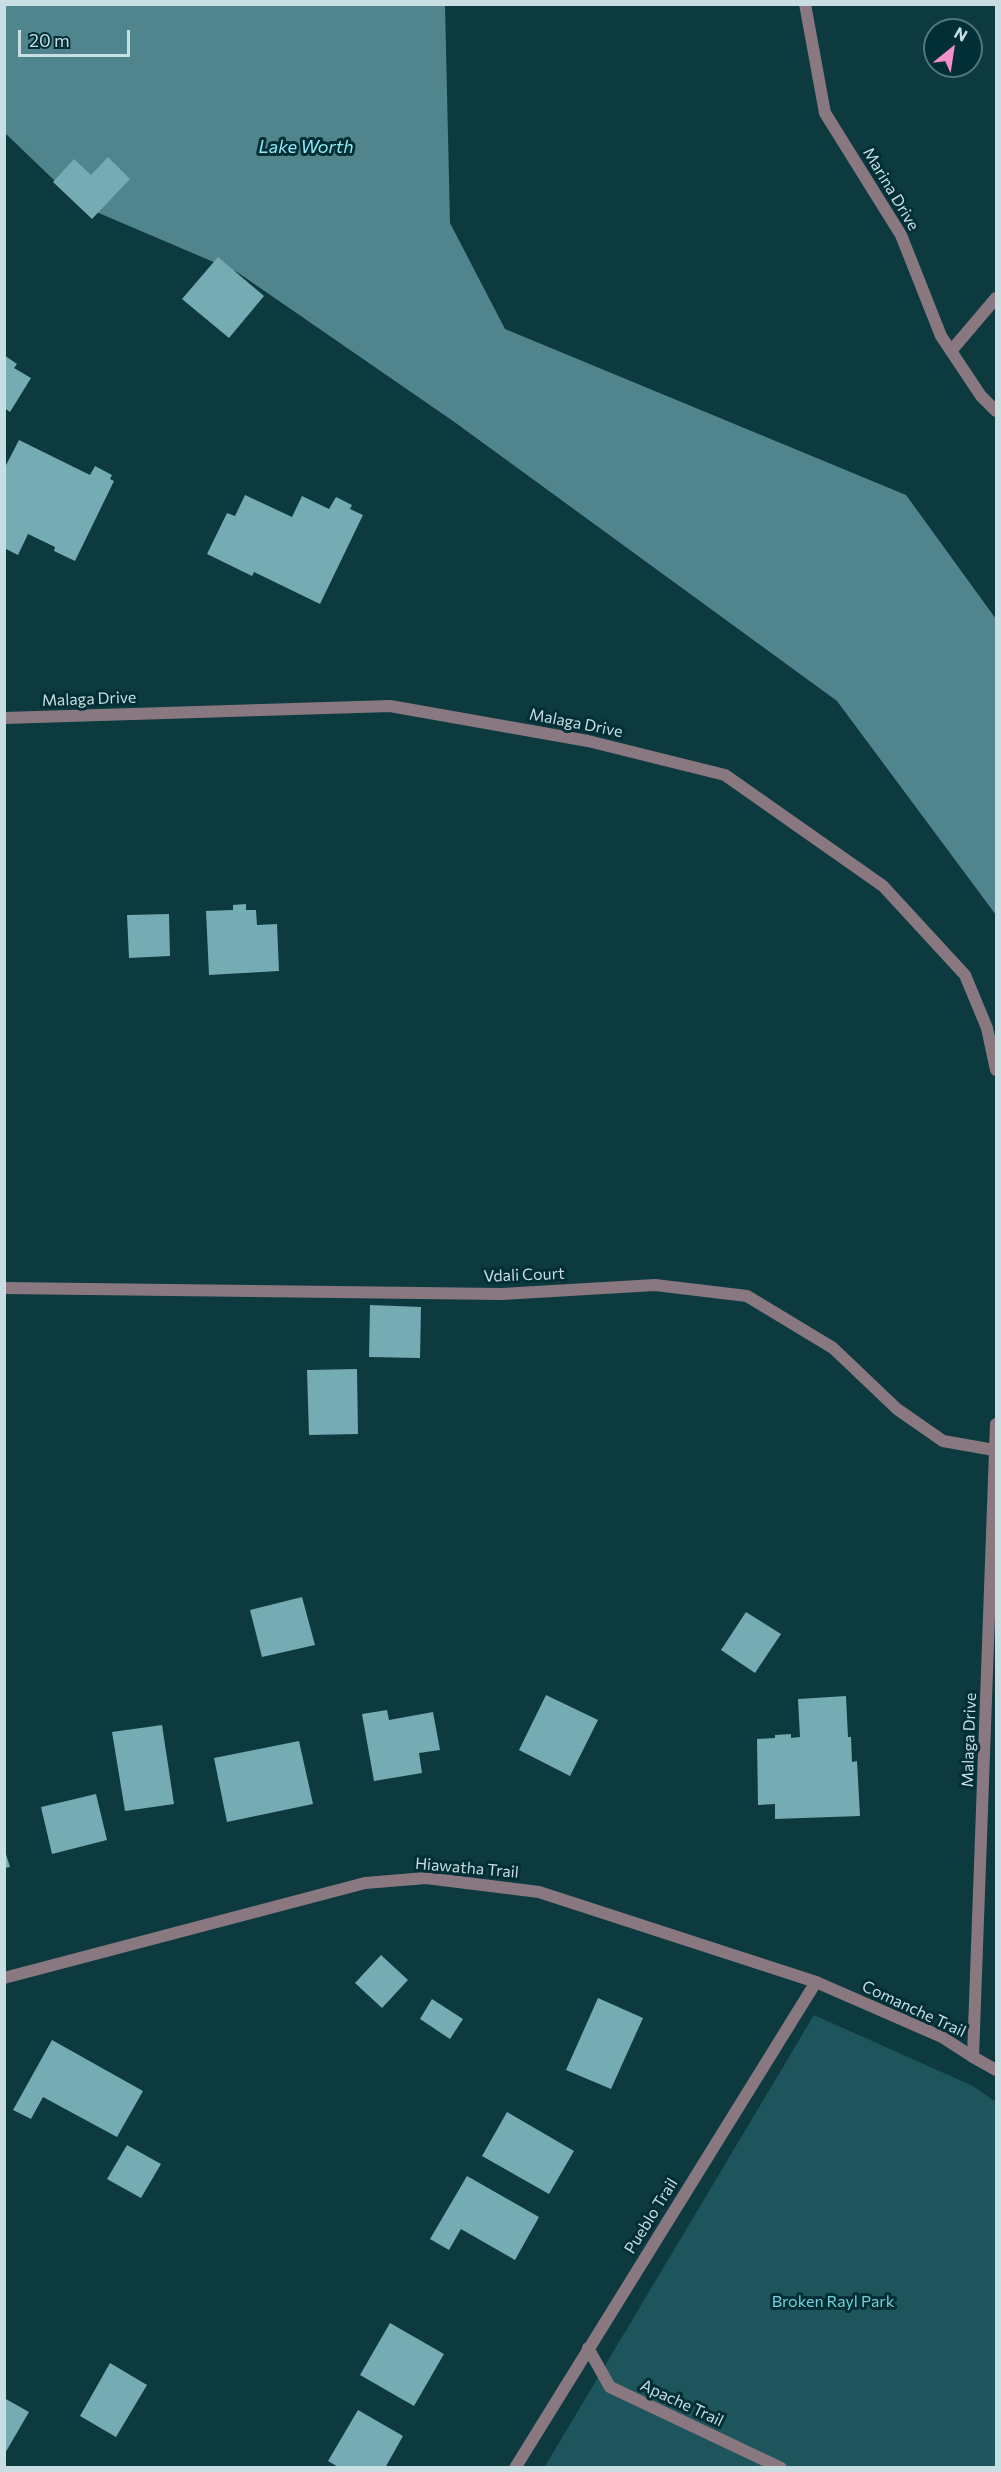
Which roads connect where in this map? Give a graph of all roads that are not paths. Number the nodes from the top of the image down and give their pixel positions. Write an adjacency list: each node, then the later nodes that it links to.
1 (805, 4): 3 (street, Marina Drive)
2 (996, 298): 3 (street)
3 (951, 351): 4 (street, Marina Drive)
4 (996, 411)
5 (4, 718): 6 (street, Malaga Drive)
6 (996, 1070)
7 (4, 1288): 9 (street, Vdali Court)
8 (996, 1424): 9 (street, Malaga Drive)
9 (994, 1450): 12 (street, Malaga Drive)
10 (4, 1978): 11 (street, Hiawatha Trail)
11 (816, 1982): 12 (street, Comanche Trail); 14 (street, Pueblo Trail)
12 (973, 2057): 13 (street, Comanche Trail)
13 (996, 2070)
14 (588, 2348): 15 (street, Pueblo Trail); 16 (street, Apache Trail)
15 (515, 2468)
16 (781, 2468)

